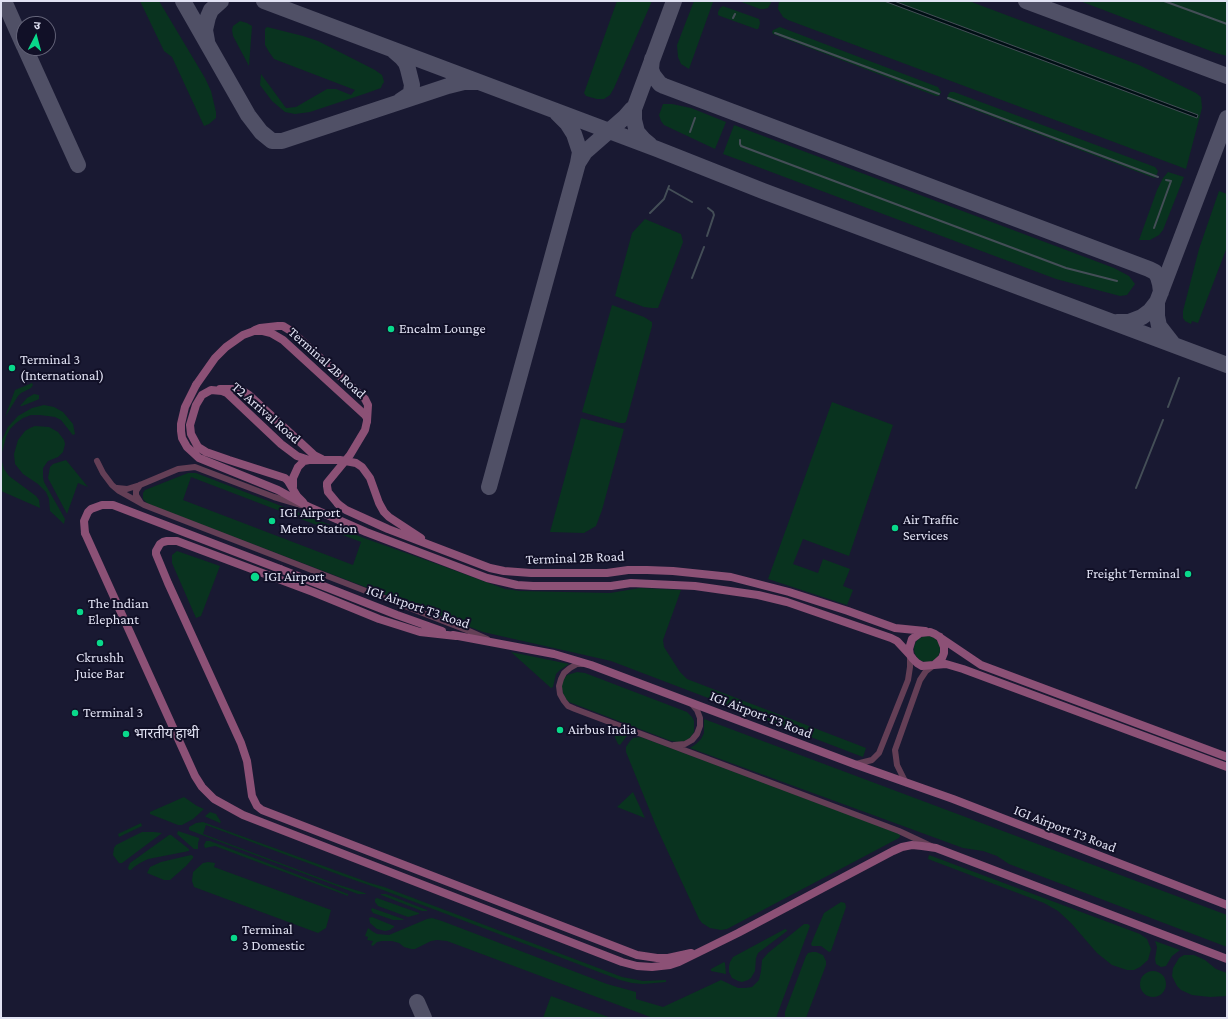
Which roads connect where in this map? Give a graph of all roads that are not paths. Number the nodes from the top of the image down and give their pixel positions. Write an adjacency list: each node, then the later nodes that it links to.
1 (249, 332): 3 (main road, Terminal 2B Road, bridge); 3 (main road, bridge); 11 (main road, Terminal 2B Road, bridge)
2 (211, 390): 4 (main road); 5 (main road, T2 Arrival Road); 9 (main road, T2 Arrival Road)
3 (367, 421): 12 (main road, Terminal 2B Road, bridge)
4 (326, 459): 5 (main road, T2 Arrival Road); 12 (main road, T2 Arrival Road)
5 (309, 460): 9 (main road)
6 (97, 461): 8 (street)
7 (140, 485): 8 (street); 10 (street); 11 (street)
8 (115, 488): 10 (street)
9 (293, 488): 11 (main road, T2 Arrival Road)
10 (144, 505): 18 (street)
11 (309, 507): 14 (main road, Terminal 2B Road)
12 (435, 547): 13 (main road, Terminal 2B Road)
13 (646, 570): 14 (main road); 15 (main road, Terminal 2B Road)
14 (652, 583): 19 (main road, Terminal 2B Road)
15 (925, 631): 17 (main road); 19 (main road)
16 (456, 636): 18 (main road, IGI Airport T3 Road); 30 (main road); 30 (main road, IGI Airport T3 Road, bridge)
17 (940, 637): 21 (main road); 24 (main road)
18 (494, 642): 20 (main road, IGI Airport T3 Road)
19 (910, 655): 21 (main road); 25 (street)
20 (591, 665): 22 (main road, IGI Airport T3 Road); 23 (street)
21 (934, 665): 26 (main road); 27 (street)
22 (685, 700): 23 (street); 25 (main road, IGI Airport T3 Road)
23 (669, 744): 28 (street)
24 (1227, 757)
25 (854, 764): 27 (main road, IGI Airport T3 Road)
26 (1227, 767)
27 (906, 783): 29 (main road, IGI Airport T3 Road)
28 (936, 848): 30 (main road); 31 (main road)
29 (1227, 905)
30 (703, 950)
31 (1227, 959)

